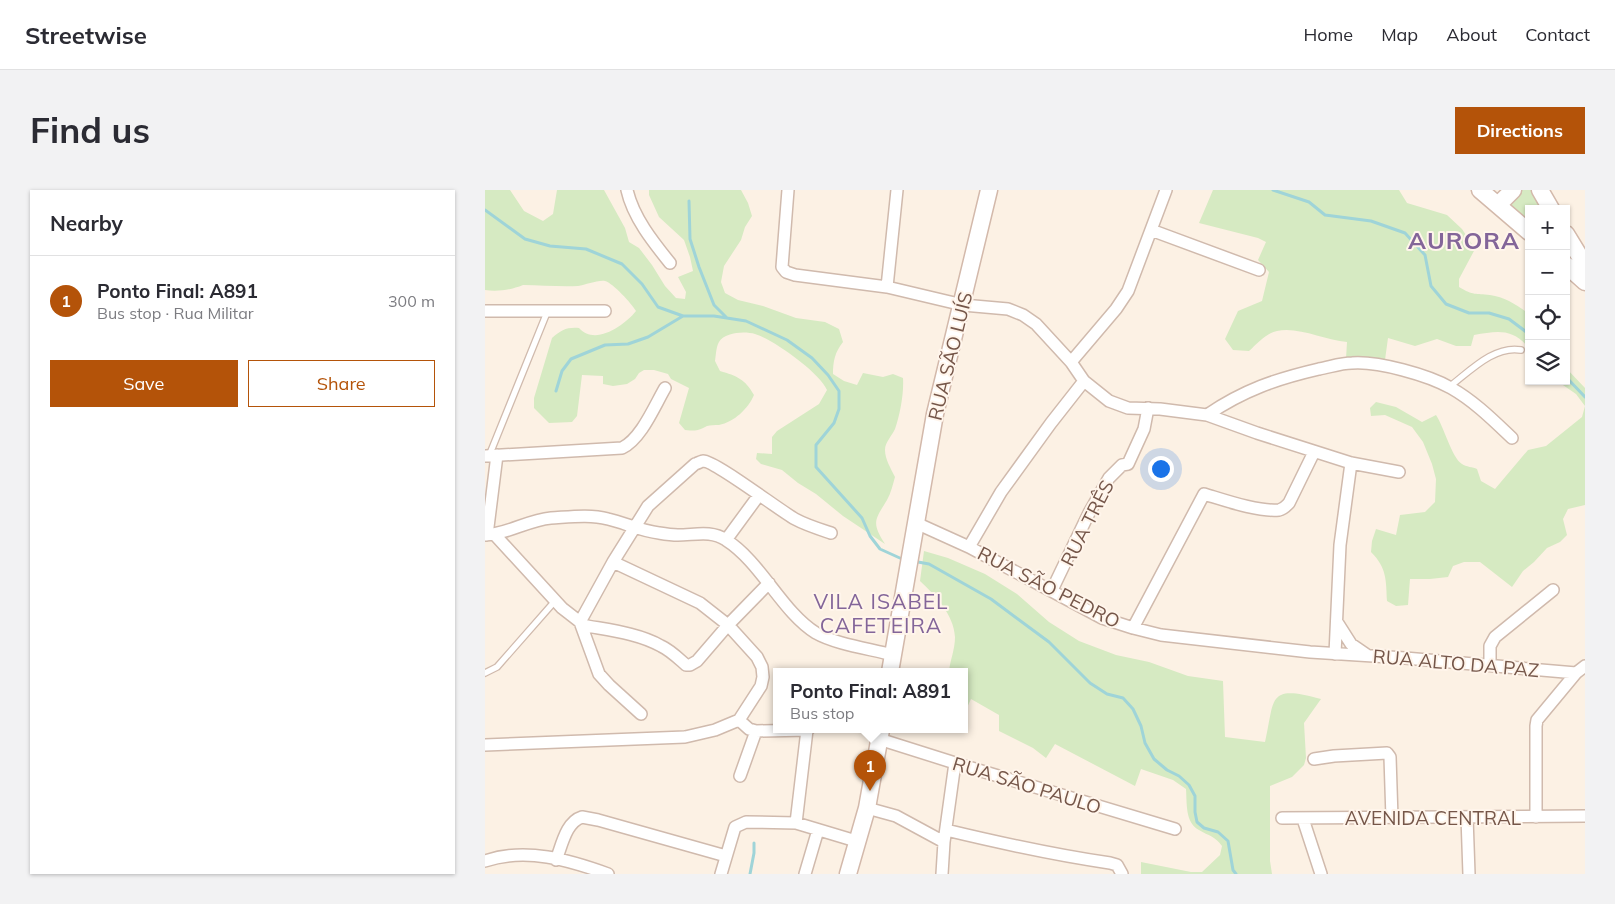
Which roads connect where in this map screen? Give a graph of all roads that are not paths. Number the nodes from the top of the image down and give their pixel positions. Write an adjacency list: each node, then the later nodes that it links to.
1 (627, 190): 14 (street)
2 (788, 190): 18 (street)
3 (897, 190): 18 (street)
4 (989, 190): 19 (street, RUA SÃO LUÍS)
5 (1166, 190): 12 (street)
6 (1480, 190): 9 (street)
7 (1513, 190): 9 (street)
8 (1540, 190): 10 (street)
9 (1498, 205): 11 (street)
10 (1549, 205)
11 (1525, 229)
12 (1151, 230): 16 (street); 24 (street)
13 (1570, 246): 15 (street)
14 (670, 263)
15 (1576, 265): 17 (street)
16 (1259, 270)
17 (1585, 282)
18 (887, 287): 19 (street)
19 (963, 305): 24 (street); 36 (street, RUA SÃO LUÍS)
20 (548, 310): 21 (street); 22 (street); 32 (lane)
21 (485, 311)
22 (605, 311)
23 (1521, 350): 26 (lane)
24 (1071, 362): 25 (street)
25 (1084, 381): 28 (street); 41 (street)
26 (1449, 387): 29 (street); 30 (street)
27 (665, 388): 32 (street)
28 (1148, 408): 29 (street); 44 (street, RUA TRÊS)
29 (1207, 415): 31 (street)
30 (1512, 438)
31 (1314, 452): 33 (street); 50 (street)
32 (490, 456): 39 (street)
33 (1351, 463): 34 (street); 47 (street)
34 (1399, 472)
35 (759, 494): 37 (street); 38 (street); 40 (street)
36 (916, 524): 41 (street, RUA SÃO PEDRO); 53 (street, RUA SÃO LUÍS)
37 (634, 528): 39 (street); 40 (street); 42 (street)
38 (831, 533)
39 (489, 535): 46 (street)
40 (726, 540): 43 (street)
41 (969, 547): 44 (street, RUA SÃO PEDRO)
42 (613, 562): 48 (street); 49 (street)
43 (769, 584): 49 (street); 53 (street)
44 (1052, 590): 50 (street, RUA SÃO PEDRO)
45 (1553, 590): 54 (street)
46 (555, 601): 48 (street); 57 (lane)
47 (1337, 622): 51 (street); 52 (street)
48 (581, 624): 49 (street); 58 (street)
49 (728, 625): 59 (street)
50 (1133, 628): 52 (street, RUA SÃO PEDRO)
51 (1350, 649): 52 (street, RUA ALTO DA PAZ); 54 (street, RUA ALTO DA PAZ)
52 (1335, 654)
53 (893, 655): 55 (street, RUA SÃO LUÍS)
54 (1490, 665): 56 (street, RUA ALTO DA PAZ)
55 (891, 668)
56 (1581, 669): 71 (street, RUA ALTO DA PAZ)
57 (485, 674)
58 (641, 714)
59 (739, 720): 60 (street); 64 (street)
60 (756, 731): 61 (street); 67 (street)
61 (773, 731)
62 (807, 733): 75 (street)
63 (880, 734): 66 (street, RUA SÃO PAULO); 68 (street)
64 (485, 745)
65 (1314, 759): 73 (street)
66 (955, 763): 76 (street, RUA SÃO PAULO); 78 (street)
67 (740, 776)
68 (867, 808): 79 (street); 80 (street)
69 (1585, 816): 71 (street, AVENIDA CENTRAL)
70 (1467, 817): 71 (street, AVENIDA CENTRAL); 73 (street, AVENIDA CENTRAL); 91 (street)
71 (1536, 817)
72 (1282, 818): 74 (street, AVENIDA CENTRAL)
73 (1392, 818): 74 (street, AVENIDA CENTRAL)
74 (1303, 819): 90 (street)
75 (796, 823): 77 (street); 81 (street)
76 (1175, 829)
77 (818, 830): 79 (street); 87 (street)
78 (946, 830): 80 (street); 84 (street)
79 (856, 841): 88 (street)
80 (944, 842): 89 (street)
81 (726, 856): 82 (street); 86 (street)
82 (556, 860): 83 (street); 85 (street)
83 (485, 861)
84 (1121, 872)
85 (604, 873)
86 (721, 874)
87 (805, 874)
88 (848, 874)
89 (942, 874)
90 (1321, 874)
91 (1469, 874)

